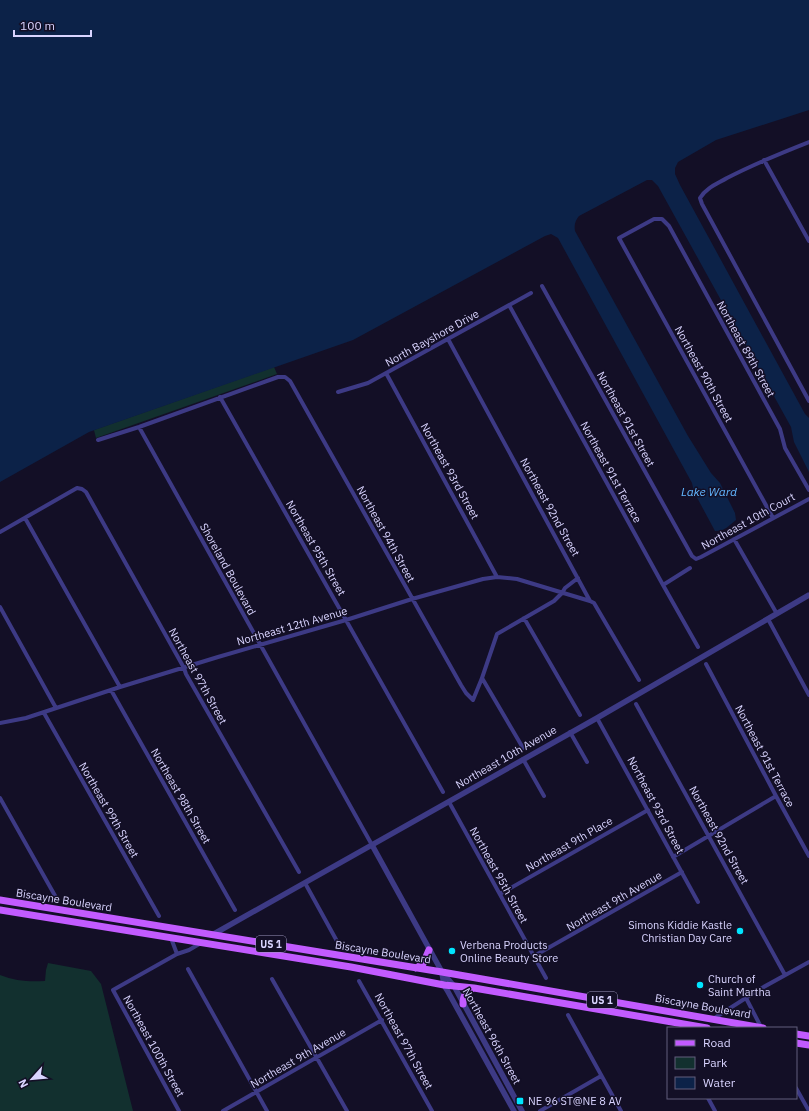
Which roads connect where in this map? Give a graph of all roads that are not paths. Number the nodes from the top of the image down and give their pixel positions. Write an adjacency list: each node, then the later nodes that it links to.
1 (809, 142): 2 (street)
2 (764, 160): 4 (street); 12 (street)
3 (619, 238): 15 (street, Northeast 89th Street); 18 (street, Northeast 90th Street)
4 (809, 241)
5 (542, 286): 21 (street, Northeast 91st Street)
6 (531, 293): 7 (street, North Bayshore Drive)
7 (509, 305): 8 (street, North Bayshore Drive); 25 (street, Northeast 91st Terrace)
8 (448, 339): 9 (street, North Bayshore Drive); 24 (street, Northeast 92nd Street)
9 (386, 373): 10 (street, North Bayshore Drive); 23 (street, Northeast 93rd Street)
10 (338, 392)
11 (220, 397): 13 (street); 28 (street, Northeast 94th Street); 33 (street, Northeast 95th Street)
12 (809, 401)
13 (139, 427): 14 (street); 35 (street, Shoreland Boulevard)
14 (98, 440)
15 (809, 490)
16 (809, 498): 18 (street, Northeast 10th Court)
17 (25, 518): 19 (street); 38 (street, Northeast 97th Street); 41 (street)
18 (773, 518): 20 (street, Northeast 10th Court)
19 (0, 532)
20 (734, 539): 21 (street, Northeast 10th Court); 31 (street)
21 (696, 559)
22 (690, 568): 25 (street)
23 (497, 578): 26 (street, Northeast 12th Avenue); 28 (street, Northeast 12th Avenue)
24 (578, 578): 26 (street); 29 (street, Northeast 92nd Street)
25 (663, 585): 36 (street, Northeast 91st Terrace)
26 (562, 593): 29 (street, Northeast 12th Avenue); 32 (street)
27 (809, 595): 31 (street, Northeast 10th Avenue)
28 (412, 599): 33 (street, Northeast 12th Avenue); 39 (street, Northeast 94th Street)
29 (590, 601): 40 (street, Northeast 92nd Street)
30 (0, 607): 45 (street)
31 (777, 614): 34 (street, Northeast 10th Avenue)
32 (524, 618): 39 (street); 47 (street)
33 (346, 620): 35 (street, Northeast 12th Avenue); 54 (street, Northeast 95th Street)
34 (768, 620): 43 (street); 48 (street, Northeast 10th Avenue)
35 (260, 645): 38 (street, Northeast 12th Avenue); 61 (street, Shoreland Boulevard)
36 (698, 647)
37 (706, 664): 56 (street, Northeast 91st Terrace)
38 (184, 668): 41 (street, Northeast 12th Avenue); 64 (street, Northeast 97th Street)
39 (482, 678): 51 (street)
40 (639, 680)
41 (120, 687): 42 (street, Northeast 12th Avenue)
42 (111, 690): 45 (street, Northeast 12th Avenue); 73 (street, Northeast 98th Street)
43 (809, 694)
44 (636, 704): 60 (street, Northeast 92nd Street)
45 (56, 708): 46 (street, Northeast 12th Avenue)
46 (44, 713): 49 (street, Northeast 12th Avenue); 74 (street, Northeast 99th Street)
47 (580, 715)
48 (597, 718): 50 (street, Northeast 10th Avenue); 59 (street, Northeast 93rd Street)
49 (0, 723)
50 (570, 732): 52 (street, Northeast 10th Avenue); 53 (street)
51 (524, 748)
52 (523, 759): 55 (street); 58 (street, Northeast 10th Avenue)
53 (587, 762)
54 (442, 792)
55 (544, 796)
56 (776, 796): 60 (street); 63 (street, Northeast 91st Terrace)
57 (0, 798): 69 (street)
58 (449, 802): 61 (street, Northeast 10th Avenue); 67 (street, Northeast 95th Street)
59 (648, 810): 62 (street, Northeast 93rd Street); 67 (street, Northeast 9th Place)
60 (709, 835): 62 (street); 87 (street, Northeast 92nd Street)
61 (372, 845): 66 (street, Northeast 10th Avenue); 80 (street, Northeast 96th Street)
62 (673, 856): 65 (street, Northeast 93rd Street)
63 (809, 856)
64 (299, 872)
65 (682, 872): 70 (street, Northeast 93rd Street); 82 (street, Northeast 9th Avenue)
66 (305, 882): 76 (street, Northeast 10th Avenue); 79 (street)
67 (500, 894): 82 (street, Northeast 95th Street)
68 (0, 900): 71 (main road, Biscayne Boulevard / US 1)
69 (58, 901)
70 (698, 902)
71 (46, 908): 75 (main road); 76 (main road, Biscayne Boulevard / US 1)
72 (0, 910): 75 (main road, Biscayne Boulevard / US 1)
73 (235, 910)
74 (159, 916)
75 (44, 917): 77 (main road, Biscayne Boulevard / US 1)
76 (212, 935): 84 (main road, Biscayne Boulevard / US 1)
77 (170, 938): 78 (main road, Biscayne Boulevard / US 1); 81 (street)
78 (202, 943): 81 (street); 91 (main road, Biscayne Boulevard / US 1)
79 (338, 943)
80 (429, 950): 84 (main road); 86 (street, Northeast 96th Street)
81 (177, 954): 114 (street, Northeast 100th Street)
82 (534, 956): 88 (street, Northeast 95th Street)
83 (809, 962): 87 (street)
84 (416, 968): 86 (main road, Biscayne Boulevard / US 1)
85 (188, 969): 112 (street)
86 (442, 972): 91 (street, Northeast 96th Street); 92 (street, Northeast 96th Street); 96 (main road, Biscayne Boulevard / US 1)
87 (785, 975): 94 (street)
88 (546, 978)
89 (272, 979): 109 (street)
90 (359, 981): 100 (street, Northeast 97th Street)
91 (444, 985): 92 (main road, Biscayne Boulevard / US 1); 119 (street, Northeast 96th Street)
92 (454, 986): 93 (main road, Biscayne Boulevard / US 1); 95 (street, Northeast 96th Street)
93 (474, 988): 95 (main road); 97 (main road, Biscayne Boulevard / US 1)
94 (746, 998): 99 (street); 104 (street)
95 (463, 1004): 120 (street, Northeast 96th Street)
96 (624, 1004): 97 (main road); 99 (main road, Biscayne Boulevard / US 1)
97 (606, 1010): 101 (main road, Biscayne Boulevard / US 1)
98 (568, 1015): 110 (street)
99 (712, 1019): 101 (main road); 103 (main road, Biscayne Boulevard / US 1)
100 (382, 1020): 109 (street, Northeast 9th Avenue); 118 (street, Northeast 97th Street)
101 (696, 1026): 102 (main road, Biscayne Boulevard / US 1)
102 (702, 1027)
103 (756, 1027)
104 (761, 1027)
105 (797, 1034): 106 (main road)
106 (809, 1036)
107 (797, 1043): 108 (main road)
108 (809, 1045)
109 (317, 1057): 112 (street, Northeast 9th Avenue); 117 (street)
110 (602, 1076): 121 (street); 122 (street)
111 (797, 1090): 124 (street)
112 (256, 1092): 115 (street, Northeast 9th Avenue); 116 (street)
113 (709, 1099): 123 (street)
114 (179, 1111)
115 (222, 1111)
116 (267, 1111)
117 (347, 1111)
118 (432, 1111)
119 (514, 1111)
120 (522, 1111)
121 (540, 1111)
122 (621, 1111)
123 (715, 1111)
124 (809, 1111)

